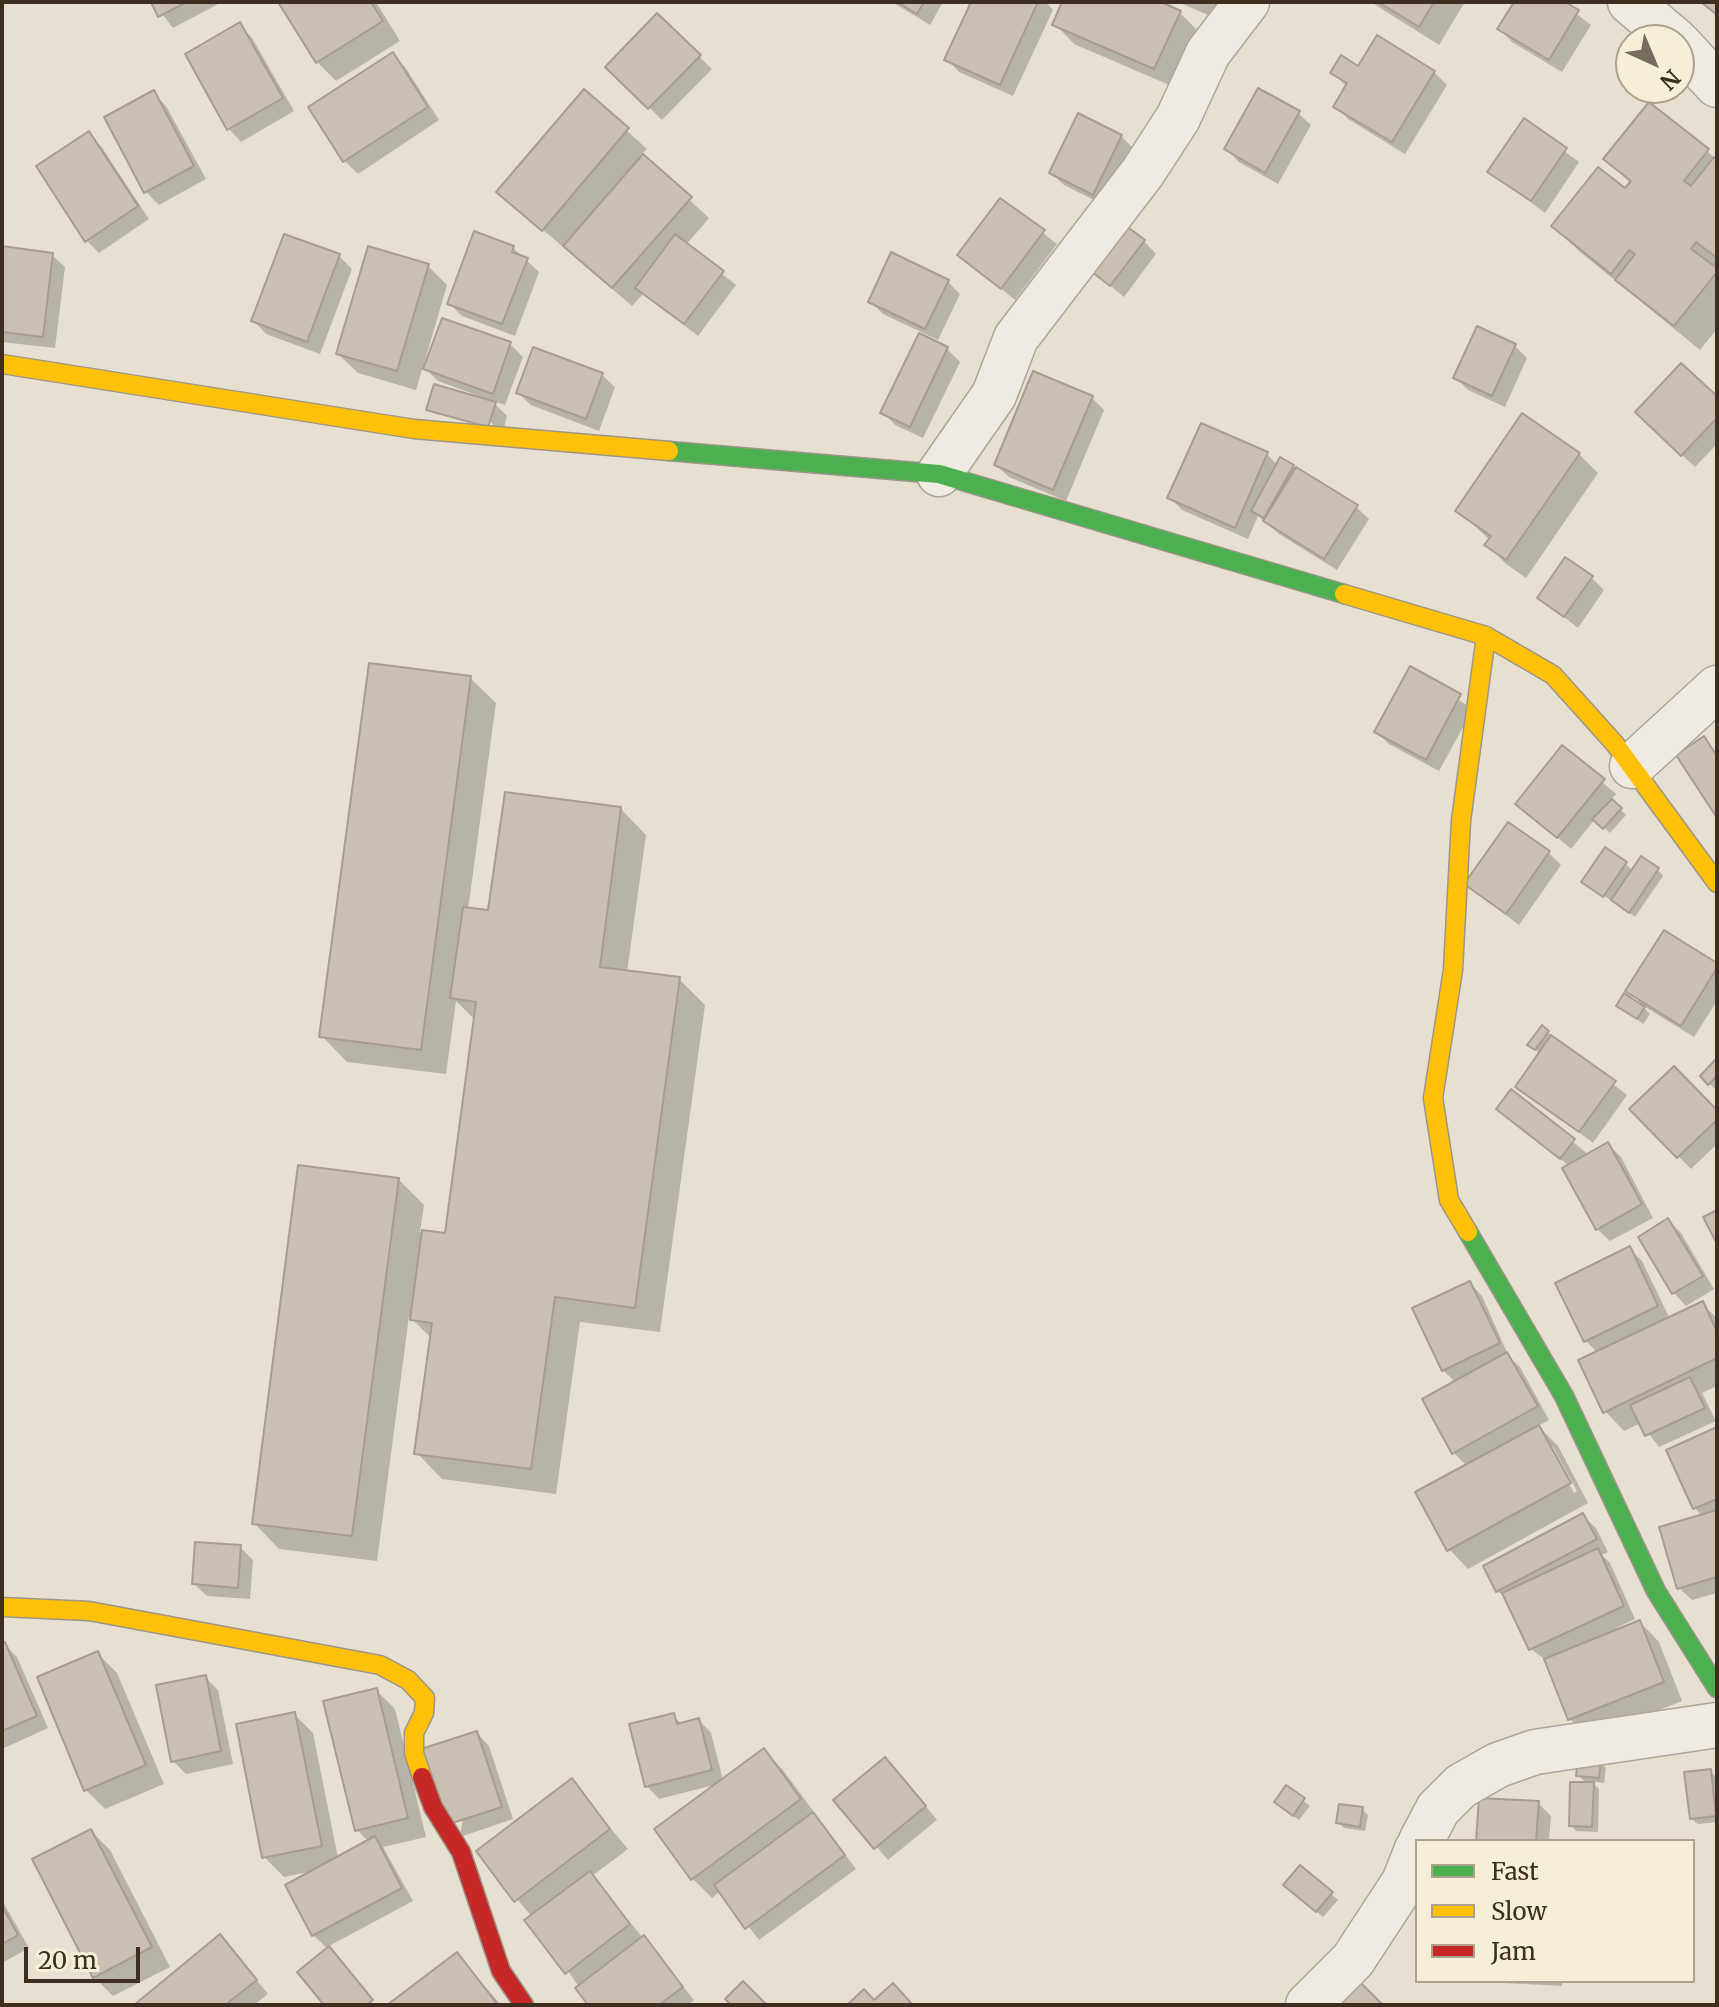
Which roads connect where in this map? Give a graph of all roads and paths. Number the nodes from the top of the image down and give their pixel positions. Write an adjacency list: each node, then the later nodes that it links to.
1 (1247, 2): 7 (street)
2 (1630, 2): 3 (street)
3 (1656, 24)
4 (1695, 61): 5 (street)
5 (1717, 85)
6 (2, 364): 7 (street)
7 (939, 474): 8 (street)
8 (1486, 636): 10 (street); 13 (street)
9 (1717, 688): 10 (street)
10 (1632, 766): 11 (street)
11 (1717, 883)
12 (2, 1607): 17 (street)
13 (1717, 1688)
14 (1717, 1725): 15 (street)
15 (1422, 1839)
16 (1415, 1854): 18 (street)
17 (524, 2005)
18 (1308, 2005)

